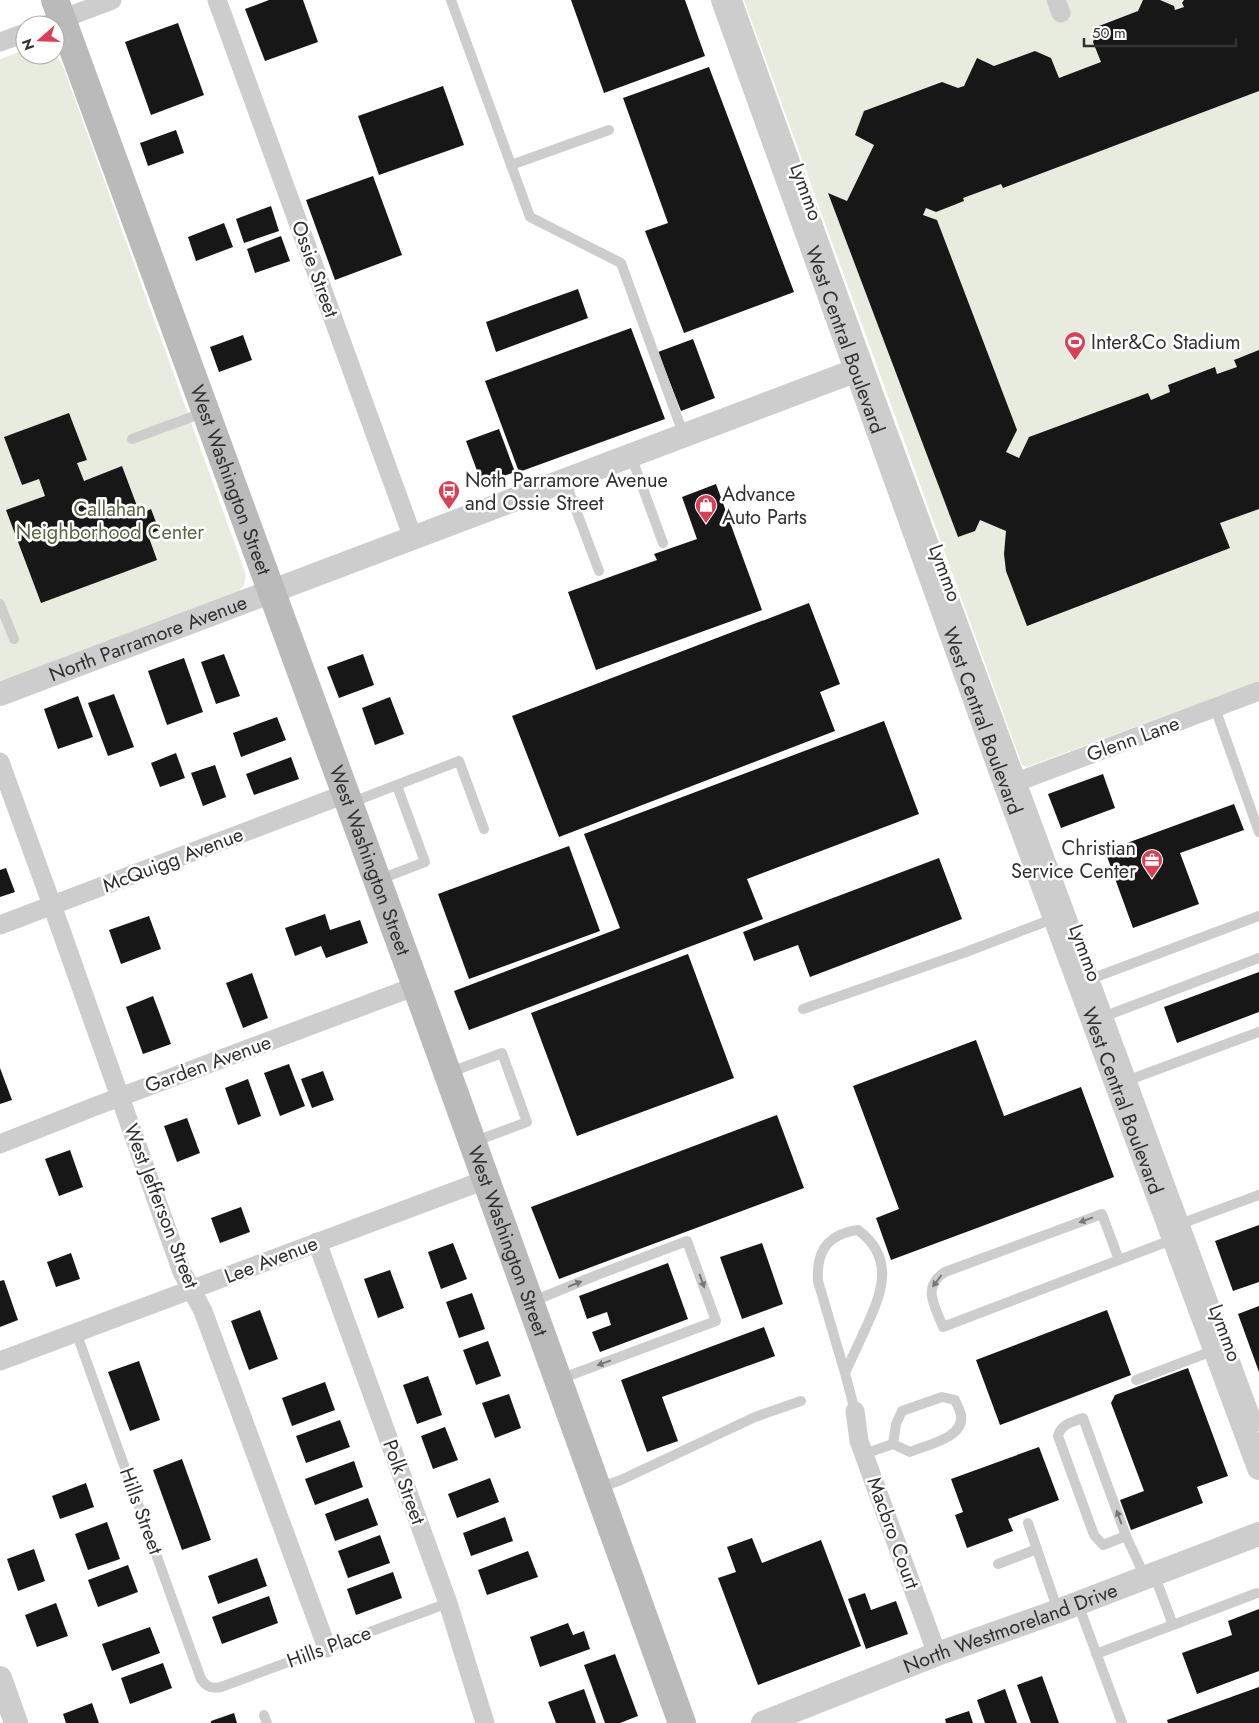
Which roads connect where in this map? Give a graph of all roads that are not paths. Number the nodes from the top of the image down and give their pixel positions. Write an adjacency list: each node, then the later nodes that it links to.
1 (112, 0): 6 (street)
2 (217, 0): 18 (street, Ossie Street)
3 (451, 0): 11 (lane)
4 (723, 0): 12 (street, West Central Boulevard)
5 (737, 0): 28 (lane, Lymmo)
6 (54, 15)
7 (15, 37): 8 (street)
8 (0, 42)
9 (65, 44): 13 (main road, West Washington Street)
10 (609, 130): 11 (lane)
11 (511, 165): 14 (lane)
12 (857, 370): 14 (street, North Parramore Avenue); 28 (street, West Central Boulevard)
13 (206, 411): 15 (lane); 21 (main road, West Washington Street)
14 (684, 436): 16 (street, North Parramore Avenue)
15 (132, 439)
16 (631, 456): 17 (street, North Parramore Avenue); 19 (lane)
17 (566, 481): 18 (street, North Parramore Avenue); 20 (lane)
18 (413, 538): 21 (street, North Parramore Avenue)
19 (663, 543)
20 (600, 571)
21 (272, 592): 25 (street, North Parramore Avenue); 30 (main road, West Washington Street)
22 (0, 604): 23 (lane)
23 (14, 638)
24 (1259, 691): 26 (street, Glenn Lane)
25 (0, 694)
26 (1215, 708): 28 (street, Glenn Lane); 32 (lane)
27 (0, 762): 34 (street, West Jefferson Street)
28 (1014, 783): 36 (street, West Central Boulevard); 39 (lane, Lymmo)
29 (397, 786): 30 (lane); 31 (lane); 33 (lane)
30 (347, 799): 33 (main road, West Washington Street); 34 (street, McQuigg Avenue)
31 (484, 829)
32 (1259, 832)
33 (377, 881): 40 (main road, West Washington Street)
34 (52, 905): 37 (street, McQuigg Avenue); 46 (street, West Jefferson Street)
35 (1259, 916): 39 (lane)
36 (1056, 917): 39 (street, West Central Boulevard); 41 (lane)
37 (0, 925)
38 (1259, 958): 42 (lane)
39 (1087, 981): 42 (lane, Lymmo); 45 (street, West Central Boulevard)
40 (416, 986): 44 (main road, West Washington Street); 46 (street, Garden Avenue)
41 (803, 1008)
42 (1108, 1015): 45 (lane, Lymmo)
43 (1259, 1032): 45 (lane)
44 (447, 1073): 47 (main road, West Washington Street); 47 (lane)
45 (1124, 1082): 51 (street, West Central Boulevard)
46 (120, 1097): 48 (street, Garden Avenue); 54 (street, West Jefferson Street)
47 (472, 1142): 49 (main road, West Washington Street)
48 (0, 1144)
49 (485, 1180): 52 (street, Lee Avenue); 55 (main road, West Washington Street)
50 (1259, 1195): 51 (lane)
51 (1176, 1230): 53 (lane); 57 (street, West Central Boulevard); 64 (lane, Lymmo)
52 (316, 1242): 54 (street, Lee Avenue); 76 (street, Polk Street)
53 (1119, 1260): 53 (lane, one-way to 53)
54 (192, 1289): 56 (street, Lee Avenue); 79 (street, West Jefferson Street)
55 (530, 1303): 60 (main road, West Washington Street); 60 (lane, one-way to 60)
56 (76, 1332): 58 (street, Lee Avenue); 83 (lane, Hills Street)
57 (1215, 1350): 61 (lane); 67 (street, West Central Boulevard)
58 (0, 1362)
59 (845, 1373): 59 (lane); 63 (lane)
60 (559, 1380): 68 (main road, West Washington Street)
61 (1136, 1380)
62 (801, 1401): 68 (lane)
63 (855, 1411): 66 (street, Macbro Court)
64 (1259, 1426)
65 (893, 1444): 65 (lane); 66 (lane)
66 (864, 1454): 80 (street, Macbro Court)
67 (1259, 1468)
68 (598, 1489): 86 (main road, West Washington Street)
69 (1028, 1523): 72 (lane)
70 (1259, 1534): 74 (street, North Westmoreland Drive)
71 (1126, 1536): 71 (lane, one-way to 71); 74 (lane)
72 (1037, 1549): 73 (lane); 77 (lane)
73 (998, 1564)
74 (1150, 1576): 77 (street, North Westmoreland Drive); 78 (lane)
75 (1257, 1593): 78 (lane)
76 (448, 1603): 79 (lane, Hills Place); 85 (street, Polk Street)
77 (1068, 1607): 80 (street, North Westmoreland Drive); 81 (lane)
78 (1173, 1625): 81 (lane)
79 (327, 1648): 83 (lane, Hills Place)
80 (937, 1654): 87 (street, North Westmoreland Drive)
81 (1096, 1654): 88 (lane)
82 (0, 1678): 84 (street)
83 (209, 1687)
84 (16, 1723)
85 (485, 1723)
86 (682, 1723)
87 (763, 1723)
88 (1122, 1723)

